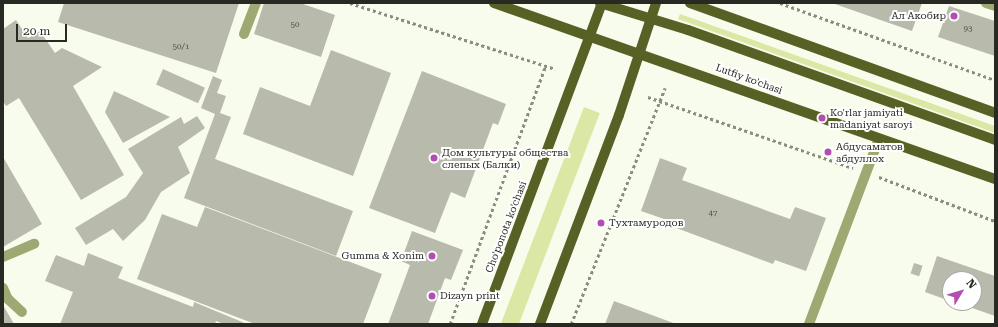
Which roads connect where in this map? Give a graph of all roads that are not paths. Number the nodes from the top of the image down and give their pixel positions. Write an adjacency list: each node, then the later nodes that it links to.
1 (256, 3): 9 (lane)
2 (494, 3): 10 (main road, Lutfiy ko'chasi)
3 (601, 3): 8 (main road); 10 (main road, Cho'ponota ko'chasi)
4 (656, 3): 8 (main road)
5 (690, 3): 12 (main road)
6 (986, 3): 7 (lane)
7 (995, 6)
8 (651, 18): 11 (main road); 14 (main road)
9 (244, 34)
10 (590, 35): 11 (main road, Lutfiy ko'chasi); 20 (main road, Cho'ponota ko'chasi)
11 (640, 53): 13 (main road, Lutfiy ko'chasi); 21 (main road)
12 (995, 113)
13 (879, 138): 15 (main road, Lutfiy ko'chasi); 22 (lane)
14 (995, 140)
15 (995, 179)
16 (34, 244): 17 (lane)
17 (3, 257)
18 (3, 288): 19 (lane)
19 (22, 312)
20 (482, 324)
21 (540, 324)
22 (810, 324)

